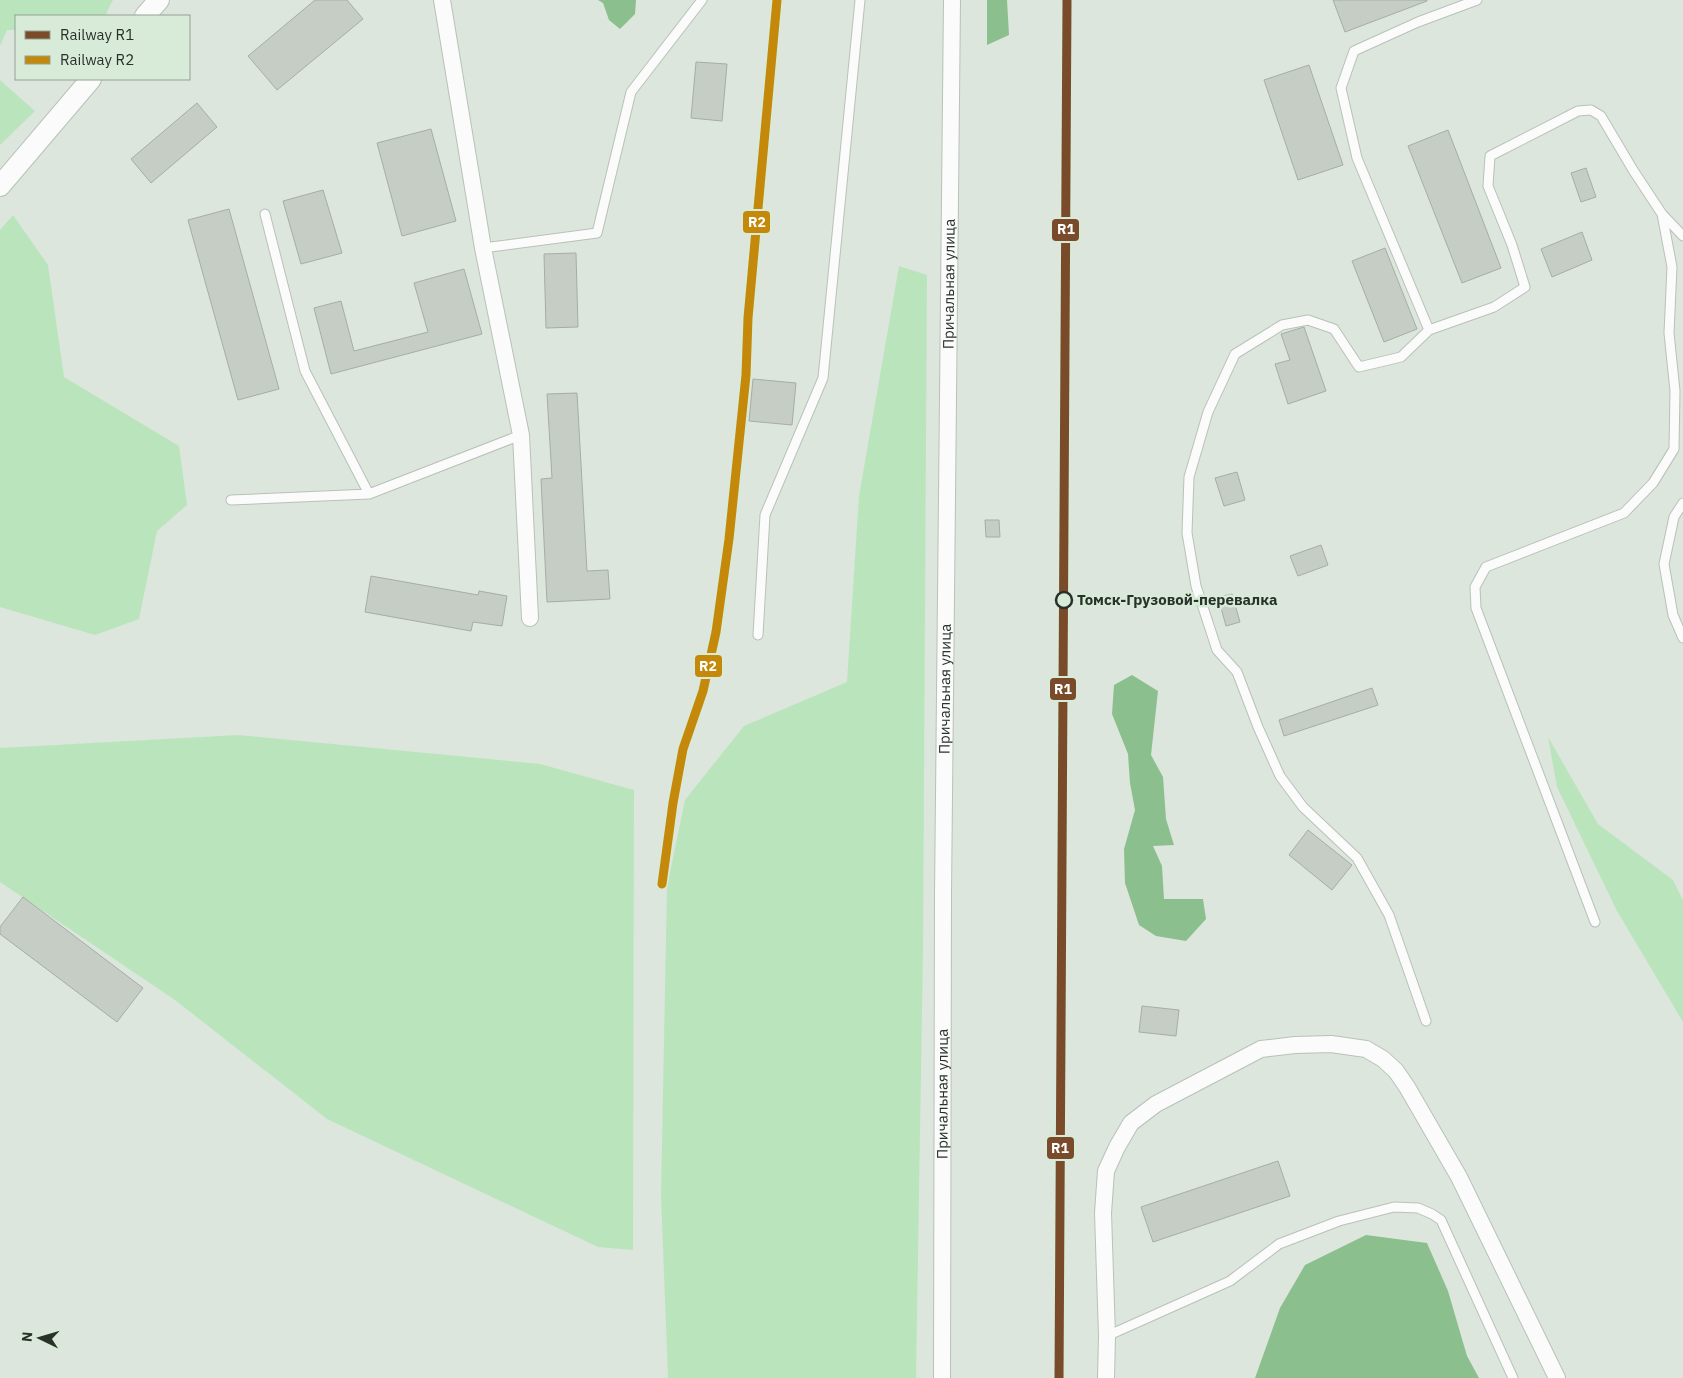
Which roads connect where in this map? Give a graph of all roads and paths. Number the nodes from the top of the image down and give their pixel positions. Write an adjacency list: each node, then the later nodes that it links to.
1 (159, 0): 7 (street)
2 (442, 0): 13 (street)
3 (702, 0): 13 (lane)
4 (859, 0): 20 (lane)
5 (952, 0): 25 (street, Причальная улица)
6 (1477, 0): 14 (lane)
7 (146, 15)
8 (90, 80): 9 (street)
9 (0, 186)
10 (265, 214): 16 (lane)
11 (1662, 214): 12 (lane); 14 (lane); 22 (lane)
12 (1683, 236)
13 (483, 248): 15 (street)
14 (1429, 330): 23 (lane)
15 (521, 435): 16 (lane); 19 (street)
16 (369, 494): 17 (lane)
17 (231, 500)
18 (1683, 503): 21 (lane)
19 (530, 618)
20 (758, 635)
21 (1683, 638)
22 (1595, 922)
23 (1426, 1021)
24 (1107, 1336): 26 (street); 27 (lane); 28 (street)
25 (942, 1378)
26 (1106, 1378)
27 (1513, 1378)
28 (1557, 1378)

